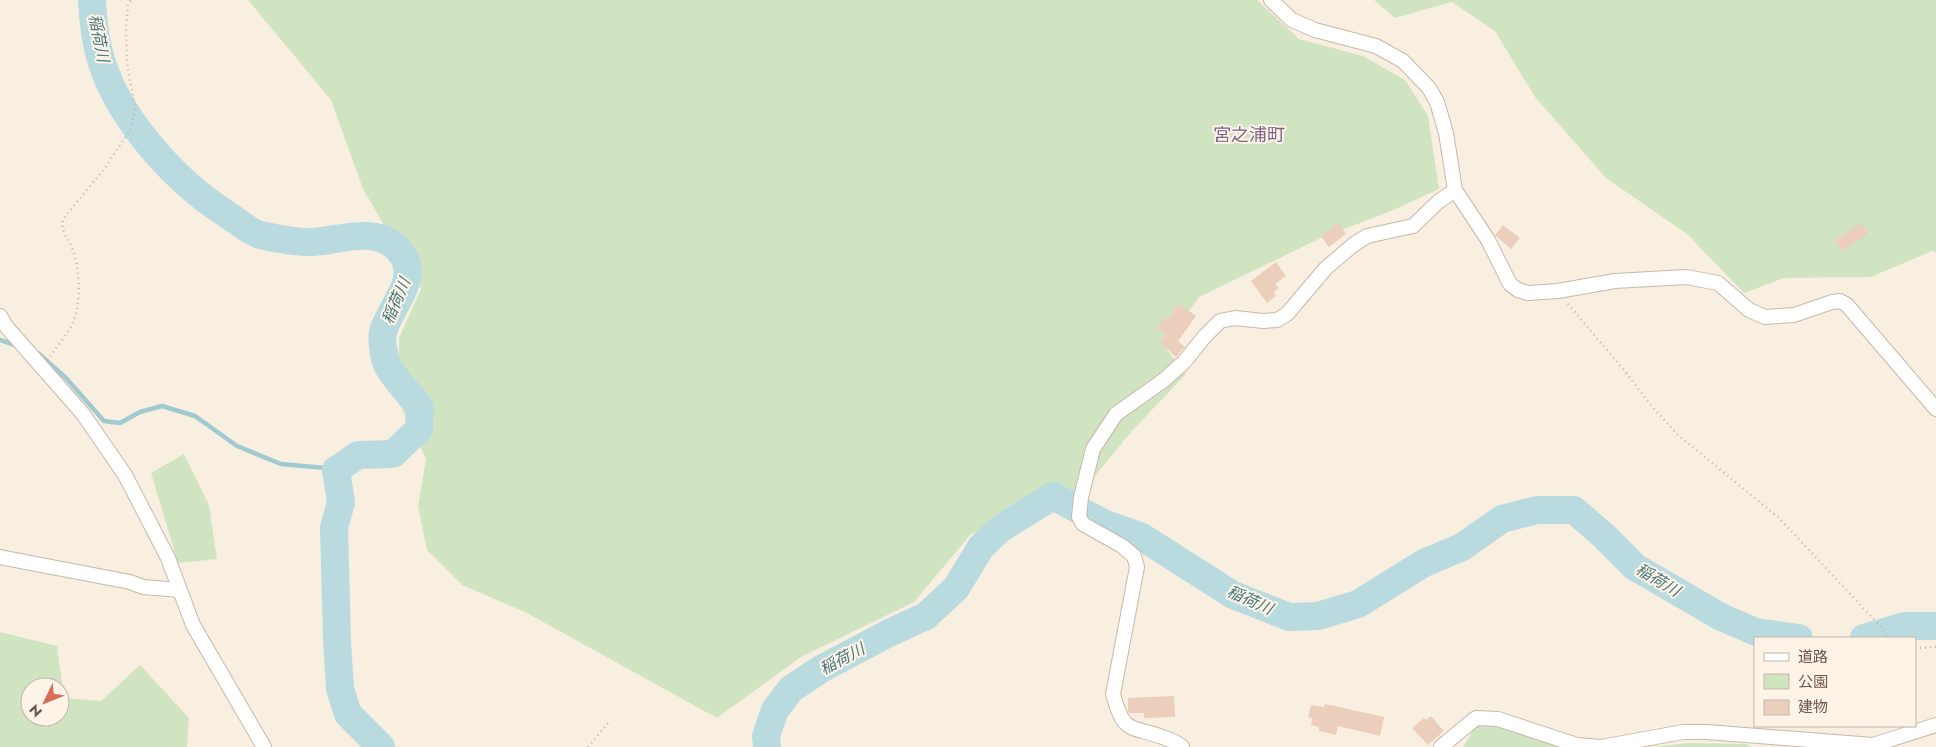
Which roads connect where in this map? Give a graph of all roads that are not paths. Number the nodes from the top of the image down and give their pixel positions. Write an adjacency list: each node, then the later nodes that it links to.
1 (1271, 0): 2 (street)
2 (1455, 190): 4 (street); 9 (street)
3 (0, 316): 6 (street)
4 (1936, 409)
5 (0, 557): 6 (street)
6 (180, 590): 8 (street)
7 (1936, 725): 11 (street)
8 (264, 747)
9 (1182, 747)
10 (1441, 747): 11 (street)
11 (1601, 747)

